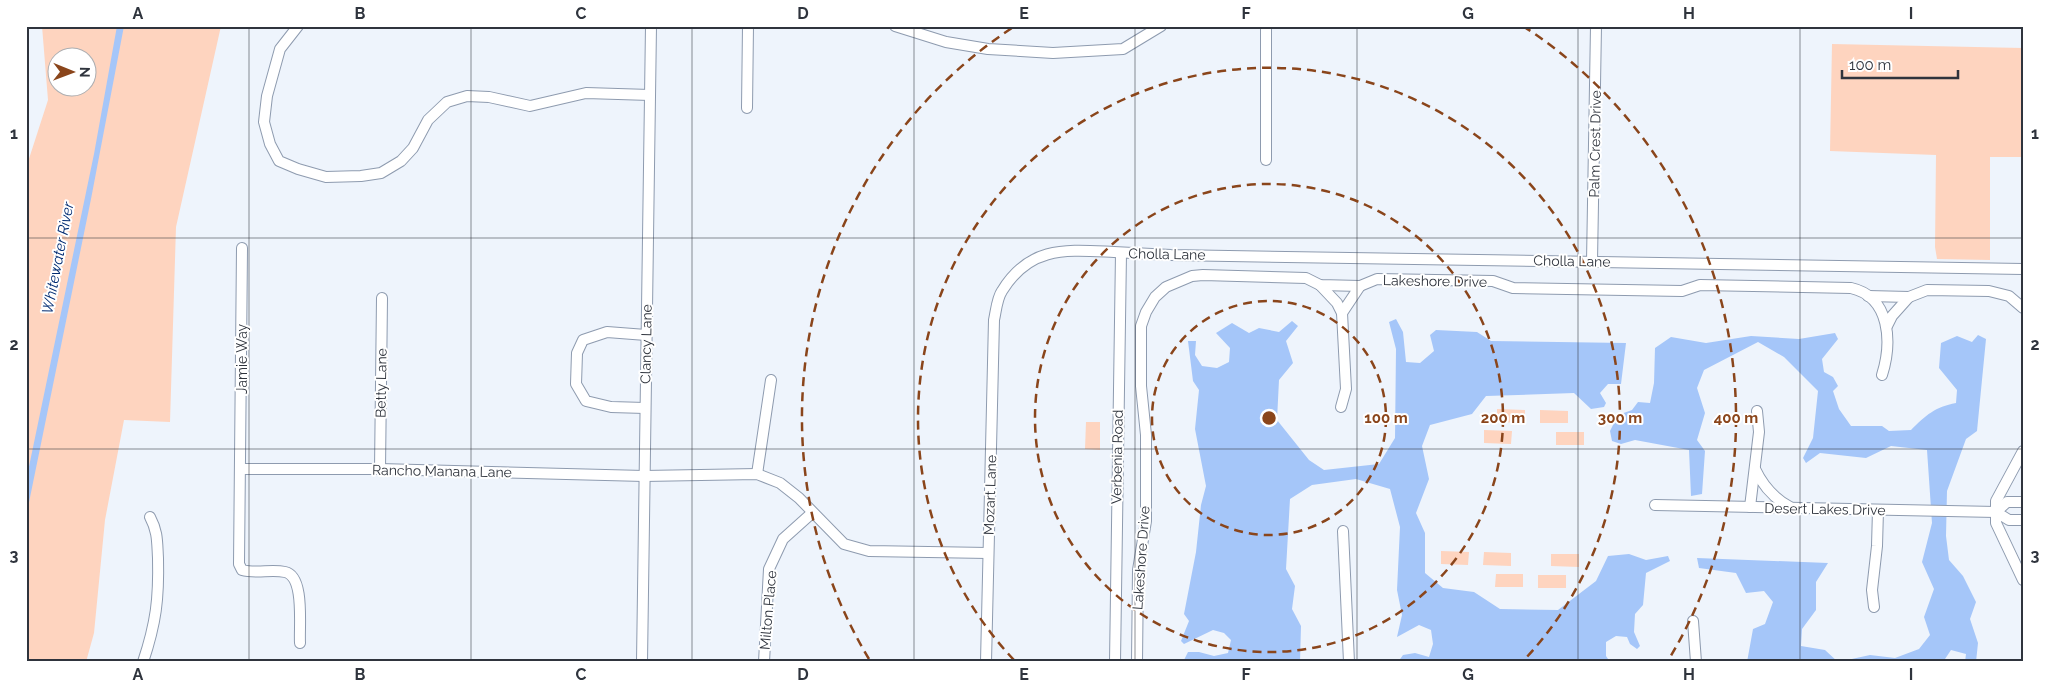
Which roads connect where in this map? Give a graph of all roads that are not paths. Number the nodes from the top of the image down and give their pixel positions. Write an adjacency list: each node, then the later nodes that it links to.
1 (298, 26): 8 (street)
2 (651, 26): 8 (street, Clancy Lane)
3 (748, 26): 9 (street)
4 (895, 26): 5 (street)
5 (1161, 26)
6 (1266, 26): 10 (street)
7 (1596, 26): 13 (street, Palm Crest Drive)
8 (650, 95): 23 (street, Clancy Lane)
9 (747, 108)
10 (1266, 160)
11 (242, 248): 32 (street, Jamie Way)
12 (1121, 253): 13 (street, Cholla Lane); 45 (street, Mozart Lane); 54 (street, Verbenia Road)
13 (1592, 262): 14 (street, Cholla Lane)
14 (2023, 269)
15 (1320, 285): 16 (street, Lakeshore Drive); 21 (street); 55 (street, Lakeshore Drive)
16 (1360, 286): 17 (street, Lakeshore Drive); 21 (street)
17 (1868, 296): 18 (street, Lakeshore Drive); 22 (street)
18 (1909, 297): 20 (street, Lakeshore Drive); 22 (street)
19 (382, 298): 31 (street, Betty Lane)
20 (2023, 308)
21 (1342, 314): 26 (street)
22 (1887, 326): 24 (street)
23 (646, 335): 27 (street, Clancy Lane); 27 (street)
24 (1882, 375)
25 (772, 380): 33 (street)
26 (1341, 407)
27 (645, 408): 34 (street, Clancy Lane)
28 (1757, 410): 30 (street)
29 (2023, 451): 40 (street)
30 (1755, 468): 37 (street); 38 (street)
31 (380, 469): 32 (street, Rancho Manana Lane); 34 (street, Rancho Manana Lane)
32 (241, 470): 49 (street, Jamie Way)
33 (757, 474): 34 (street, Mozart Lane); 41 (street, Mozart Lane)
34 (644, 476): 51 (street, Clancy Lane)
35 (2023, 502): 40 (street, Desert Lakes Drive)
36 (1655, 505): 37 (street, Desert Lakes Drive)
37 (1750, 507): 38 (street, Desert Lakes Drive)
38 (1793, 508): 39 (street, Desert Lakes Drive)
39 (1878, 510): 40 (street, Desert Lakes Drive); 47 (street)
40 (1996, 512): 43 (street, Desert Lakes Drive); 46 (street)
41 (812, 513): 45 (street, Mozart Lane); 52 (street, Milton Place)
42 (150, 517): 50 (street)
43 (2023, 520)
44 (1343, 531): 56 (street)
45 (988, 553): 53 (street)
46 (2023, 580)
47 (1874, 607)
48 (1693, 621): 57 (street)
49 (300, 643)
50 (143, 662)
51 (642, 662)
52 (764, 662)
53 (986, 662)
54 (1115, 662)
55 (1137, 662)
56 (1349, 662)
57 (1696, 662)

